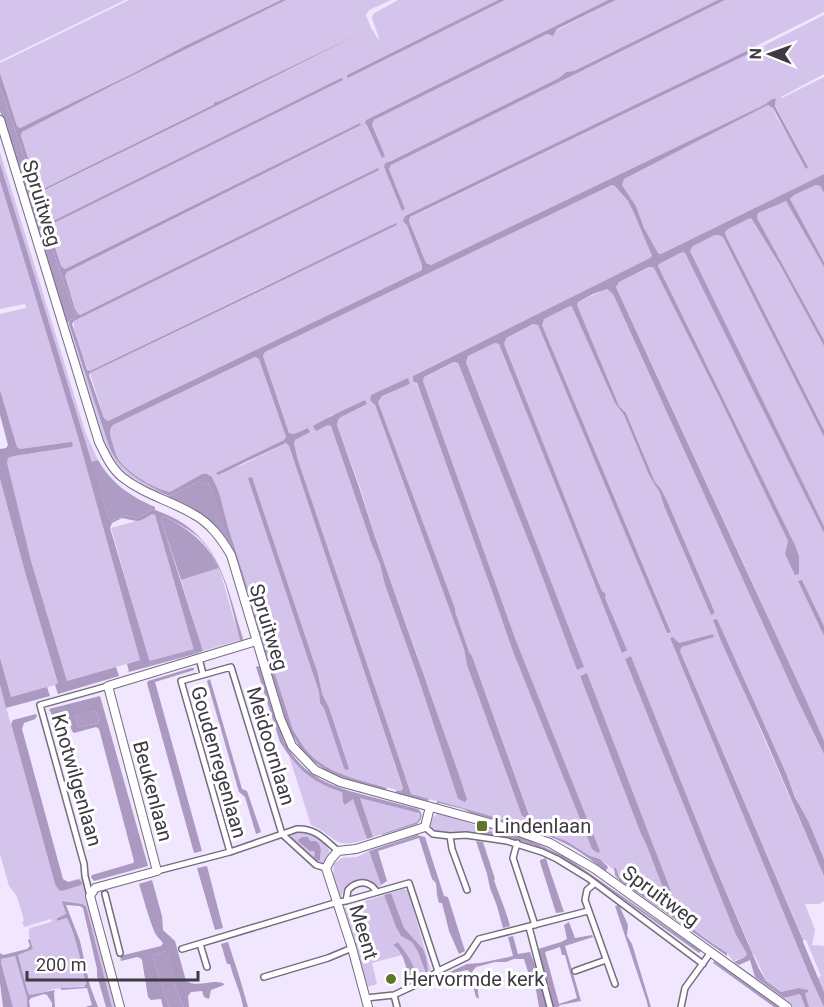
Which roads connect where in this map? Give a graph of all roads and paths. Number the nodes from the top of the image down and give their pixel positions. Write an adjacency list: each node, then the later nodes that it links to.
1 (0, 120): 2 (main road, Spruitweg)
2 (256, 641): 3 (main road); 6 (main road, Spruitweg)
3 (199, 658): 4 (street); 5 (main road)
4 (203, 674): 8 (street, Meidoornlaan); 12 (street, Goudenregenlaan)
5 (108, 686): 14 (main road, Beukenlaan); 19 (street, Knotwilgenlaan)
6 (430, 807): 7 (main road); 28 (main road, Spruitweg)
7 (425, 827): 9 (street); 11 (main road)
8 (282, 834): 11 (street); 12 (street); 13 (street)
9 (450, 836): 10 (street); 16 (street)
10 (517, 843): 15 (street); 22 (street)
11 (338, 851): 13 (main road)
12 (230, 852): 14 (street)
13 (326, 868): 20 (main road, Meent)
14 (157, 872): 19 (main road, Beukenlaan)
15 (594, 884): 21 (street); 31 (street)
16 (467, 890)
17 (377, 892): 20 (street); 20 (street); 33 (street)
18 (105, 894): 23 (street)
19 (90, 896): 24 (main road)
20 (342, 902): 25 (street); 26 (main road, Meent)
21 (588, 911): 22 (street); 30 (street)
22 (532, 926): 33 (street); 42 (street)
23 (114, 930): 24 (street); 29 (street)
24 (100, 934): 39 (main road)
25 (200, 944): 27 (street); 32 (street)
26 (352, 948): 35 (street); 38 (main road, Meent)
27 (182, 949)
28 (711, 952): 31 (street); 44 (main road, Spruitweg)
29 (120, 953)
30 (606, 960): 34 (street); 36 (street)
31 (703, 964): 43 (street)
32 (207, 967)
33 (438, 971): 37 (street)
34 (575, 971)
35 (264, 977)
36 (615, 984)
37 (394, 995): 38 (street); 41 (street)
38 (366, 998): 40 (main road, Meent)
39 (120, 1007)
40 (368, 1007)
41 (397, 1007)
42 (550, 1007)
43 (681, 1007)
44 (787, 1007)

